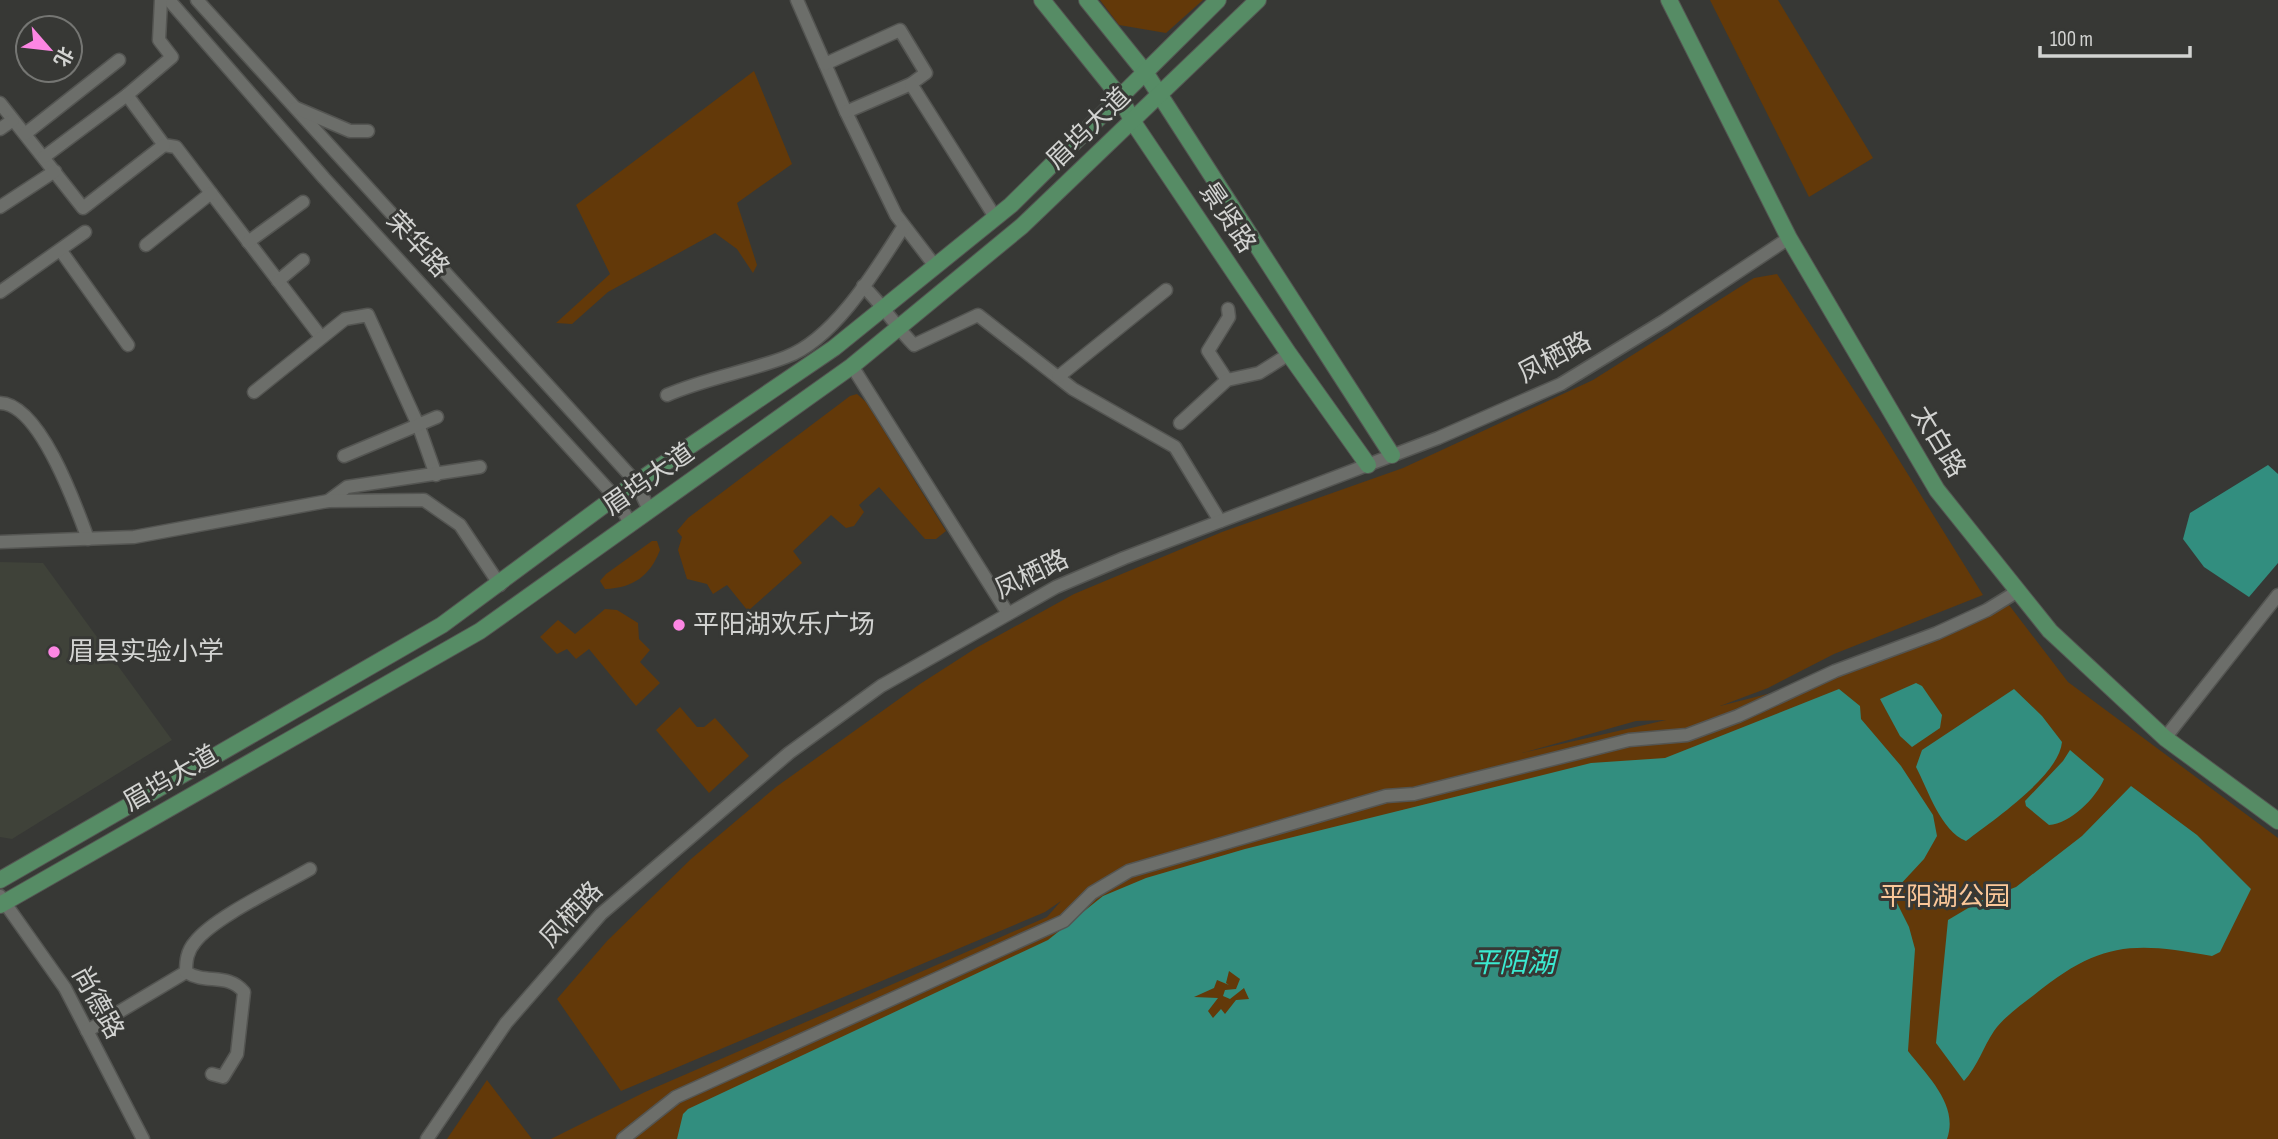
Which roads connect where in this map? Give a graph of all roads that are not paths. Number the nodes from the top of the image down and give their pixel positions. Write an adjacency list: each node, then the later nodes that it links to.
1 (160, 0): 14 (street)
2 (169, 0): 65 (street, 荣华路)
3 (197, 0): 18 (street, 荣华路)
4 (797, 0): 11 (street)
5 (1042, 0): 16 (main road, 景贤路)
6 (1087, 0): 12 (main road, 景贤路)
7 (1218, 0): 12 (main road, 眉坞大道)
8 (1258, 0): 15 (main road, 眉坞大道)
9 (1669, 0): 34 (main road, 太白路)
10 (119, 60): 24 (street)
11 (825, 64): 13 (street); 19 (street)
12 (1145, 72): 15 (main road, 景贤路); 16 (main road, 眉坞大道)
13 (911, 84): 19 (street); 31 (street)
14 (127, 95): 25 (street); 26 (street)
15 (1158, 96): 21 (main road, 眉坞大道); 59 (main road, 景贤路)
16 (1120, 97): 21 (main road, 景贤路); 31 (main road, 眉坞大道)
17 (0, 103): 20 (street)
18 (292, 106): 23 (street); 64 (street, 荣华路)
19 (846, 112): 32 (street)
20 (13, 120): 22 (street); 24 (street)
21 (1133, 122): 46 (main road, 眉坞大道); 49 (main road, 景贤路)
22 (0, 129)
23 (368, 131)
24 (25, 134): 26 (street)
25 (164, 145): 27 (street); 28 (street)
26 (44, 157): 27 (street)
27 (55, 171): 30 (street)
28 (211, 193): 35 (street); 36 (street)
29 (303, 202): 35 (street)
30 (0, 207)
31 (995, 218): 39 (main road, 眉坞大道)
32 (904, 226): 39 (street); 41 (street)
33 (85, 232): 37 (street)
34 (1789, 238): 59 (street, 凤栖路); 73 (main road, 太白路)
35 (248, 242): 40 (street)
36 (146, 245)
37 (61, 251): 43 (street); 48 (street)
38 (303, 260): 40 (street)
39 (936, 266): 44 (main road, 眉坞大道)
40 (278, 281): 47 (street)
41 (863, 286): 44 (street); 54 (street)
42 (1166, 290): 51 (street)
43 (0, 292)
44 (885, 307): 46 (street); 64 (main road, 眉坞大道)
45 (1228, 309): 52 (street)
46 (897, 328): 50 (main road, 眉坞大道); 51 (street)
47 (321, 337): 53 (street); 58 (street)
48 (128, 345)
49 (1289, 354): 52 (street); 61 (main road, 景贤路)
50 (852, 366): 67 (main road, 眉坞大道); 75 (street)
51 (1058, 377): 68 (street)
52 (1227, 380): 57 (street)
53 (254, 392)
54 (667, 395)
55 (0, 403): 70 (street)
56 (437, 417): 58 (street)
57 (1180, 423)
58 (419, 427): 60 (street); 63 (street)
59 (1392, 455): 61 (street, 凤栖路)
60 (344, 456)
61 (1368, 465): 68 (street, 凤栖路)
62 (480, 467): 63 (street)
63 (436, 475): 66 (street)
64 (636, 482): 65 (main road, 眉坞大道); 67 (street, 荣华路)
65 (615, 497): 69 (street, 荣华路); 72 (main road, 眉坞大道)
66 (328, 501): 70 (street); 72 (street)
67 (649, 510): 69 (main road, 眉坞大道)
68 (1220, 521): 75 (street, 凤栖路)
69 (630, 523): 80 (main road, 眉坞大道)
70 (88, 539): 71 (street)
71 (0, 542)
72 (500, 585): 79 (main road, 眉坞大道)
73 (2018, 591): 76 (main road, 太白路); 86 (street)
74 (2278, 595): 76 (street)
75 (1007, 612): 85 (street, 凤栖路)
76 (2165, 738): 77 (main road, 太白路)
77 (2278, 821)
78 (310, 869): 81 (street)
79 (0, 880)
80 (1, 901): 82 (street, 尚德路)
81 (186, 972): 82 (street); 83 (street)
82 (87, 1031): 84 (street, 尚德路)
83 (212, 1074)
84 (143, 1139)
85 (427, 1139)
86 (623, 1139)

